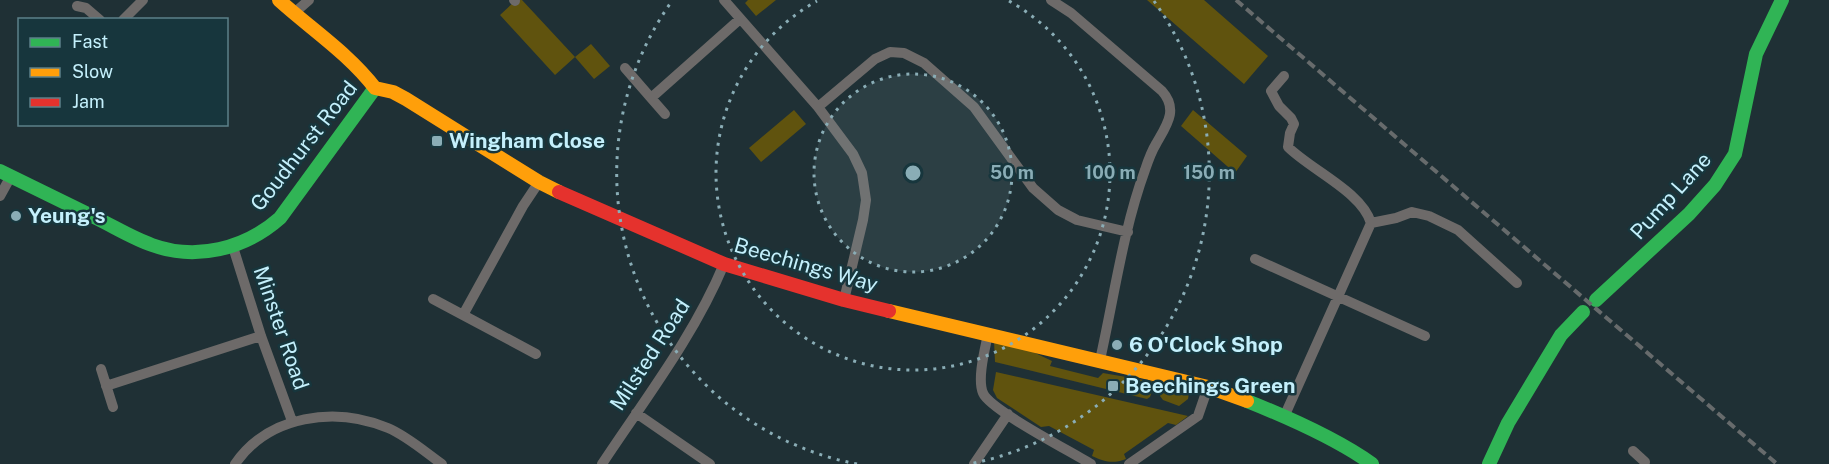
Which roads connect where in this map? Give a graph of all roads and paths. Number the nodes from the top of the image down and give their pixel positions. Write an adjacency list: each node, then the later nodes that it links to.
1 (143, 0): 10 (street)
2 (279, 0): 8 (street)
3 (309, 0): 8 (street)
4 (724, 0): 11 (street)
5 (1051, 0): 22 (street)
6 (1782, 0): 30 (street, Pump Lane)
7 (77, 6): 9 (street)
8 (293, 14): 14 (street)
9 (98, 18)
10 (125, 18)
11 (741, 20): 15 (street); 16 (street)
12 (625, 68): 15 (street)
13 (1284, 76): 21 (street)
14 (375, 88): 19 (street, Beechings Way); 23 (street, Goudhurst Road)
15 (651, 98): 17 (street)
16 (818, 107): 22 (street); 29 (street)
17 (665, 114)
18 (5, 173): 20 (street); 23 (street, Goudhurst Road)
19 (539, 182): 25 (street, Beechings Way); 32 (street)
20 (0, 196)
21 (1371, 224): 26 (street); 27 (street)
22 (1128, 232): 37 (street)
23 (233, 247): 34 (street, Minster Road)
24 (1255, 259): 27 (street)
25 (724, 264): 29 (street, Beechings Way); 42 (street, Milsted Road)
26 (1517, 283)
27 (1339, 297): 35 (street); 44 (street)
28 (433, 298): 32 (street)
29 (844, 300): 33 (street, Beechings Way)
30 (1596, 300)
31 (1583, 312): 55 (street)
32 (463, 315): 36 (street)
33 (988, 334): 37 (street, Beechings Way); 43 (street)
34 (261, 336): 39 (street); 45 (street, Minster Road)
35 (1425, 336)
36 (536, 354)
37 (1100, 360): 40 (street, Beechings Way)
38 (101, 369): 39 (street)
39 (106, 386): 41 (street)
40 (1208, 387): 44 (street, Beechings Way); 53 (street)
41 (113, 407)
42 (636, 413): 49 (street, Milsted Road); 50 (street)
43 (1008, 414): 51 (street); 52 (street)
44 (1284, 417): 46 (street, Beechings Way)
45 (292, 422): 47 (street); 48 (street)
46 (1355, 459): 54 (street, Beechings Way)
47 (235, 464)
48 (442, 464)
49 (602, 464)
50 (710, 464)
51 (974, 464)
52 (1091, 464)
53 (1129, 464)
54 (1372, 464)
55 (1489, 464)

